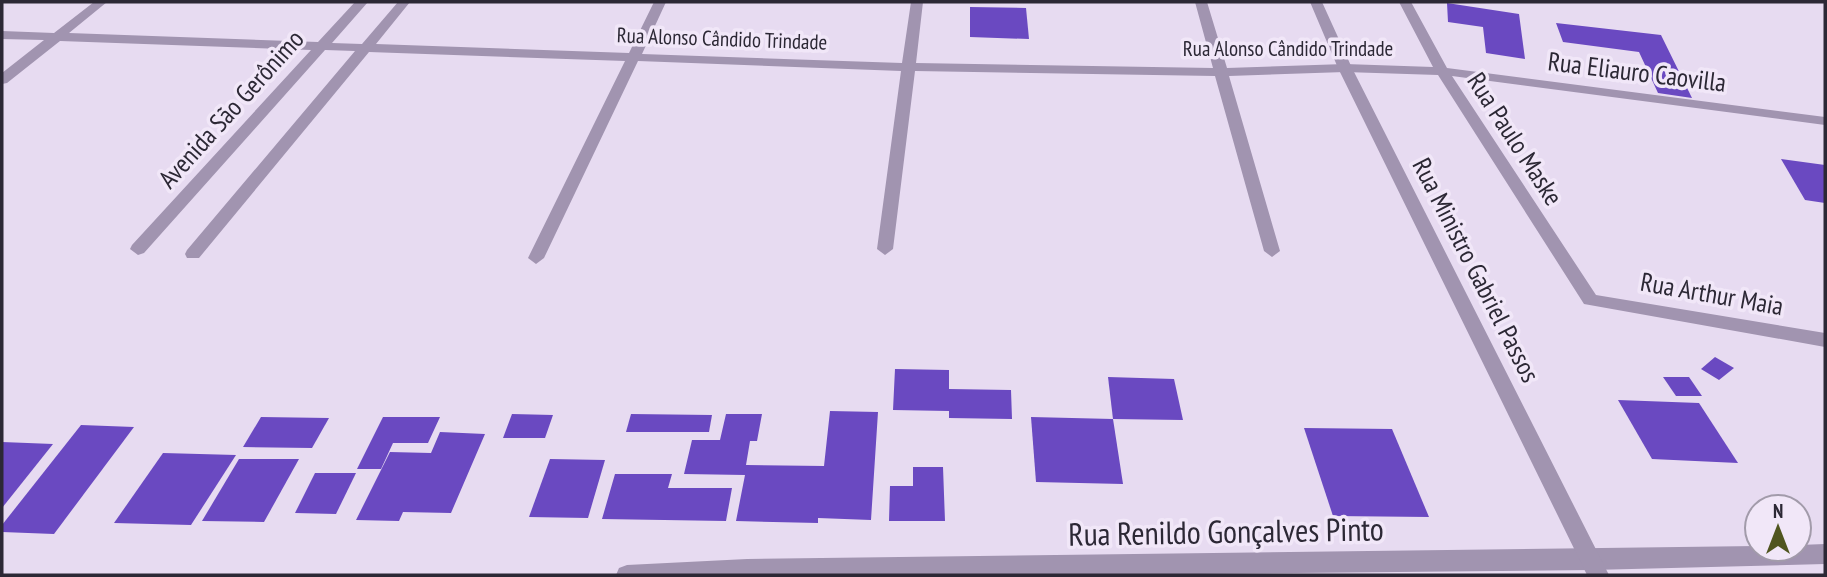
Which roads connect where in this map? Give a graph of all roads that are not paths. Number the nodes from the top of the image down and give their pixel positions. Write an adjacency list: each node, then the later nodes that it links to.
1 (101, 2): 10 (street)
2 (362, 2): 11 (street, Avenida São Gerônimo)
3 (404, 2): 12 (street)
4 (660, 2): 13 (street)
5 (917, 2): 14 (street)
6 (1201, 2): 17 (street)
7 (1316, 2): 15 (street, Rua Ministro Gabriel Passos)
8 (1405, 2): 16 (street, Rua Paulo Maske)
9 (2, 35): 10 (street, Rua Alonso Cândido Trindade)
10 (57, 37): 11 (street, Rua Alonso Cândido Trindade); 18 (street)
11 (321, 46): 12 (street, Rua Alonso Cândido Trindade); 20 (street, Avenida São Gerônimo)
12 (366, 47): 13 (street, Rua Alonso Cândido Trindade); 23 (street)
13 (633, 57): 14 (street, Rua Alonso Cândido Trindade); 24 (street)
14 (908, 67): 17 (street, Rua Alonso Cândido Trindade); 21 (street)
15 (1345, 68): 16 (street, Rua Alonso Cândido Trindade); 17 (street, Rua Alonso Cândido Trindade); 28 (street, Rua Ministro Gabriel Passos)
16 (1442, 71): 19 (street, Rua Eliauro Caovilla); 25 (street, Rua Paulo Maske)
17 (1222, 72): 22 (street)
18 (2, 80)
19 (1825, 121)
20 (138, 249)
21 (885, 249)
22 (1272, 251)
23 (193, 254)
24 (536, 258)
25 (1590, 300): 26 (street, Rua Arthur Maia)
26 (1825, 340)
27 (1825, 554): 28 (street, Rua Renildo Gonçalves Pinto)
28 (1595, 568): 29 (street, Rua Renildo Gonçalves Pinto)
29 (746, 572): 30 (street, Rua Renildo Gonçalves Pinto)
30 (627, 575)

